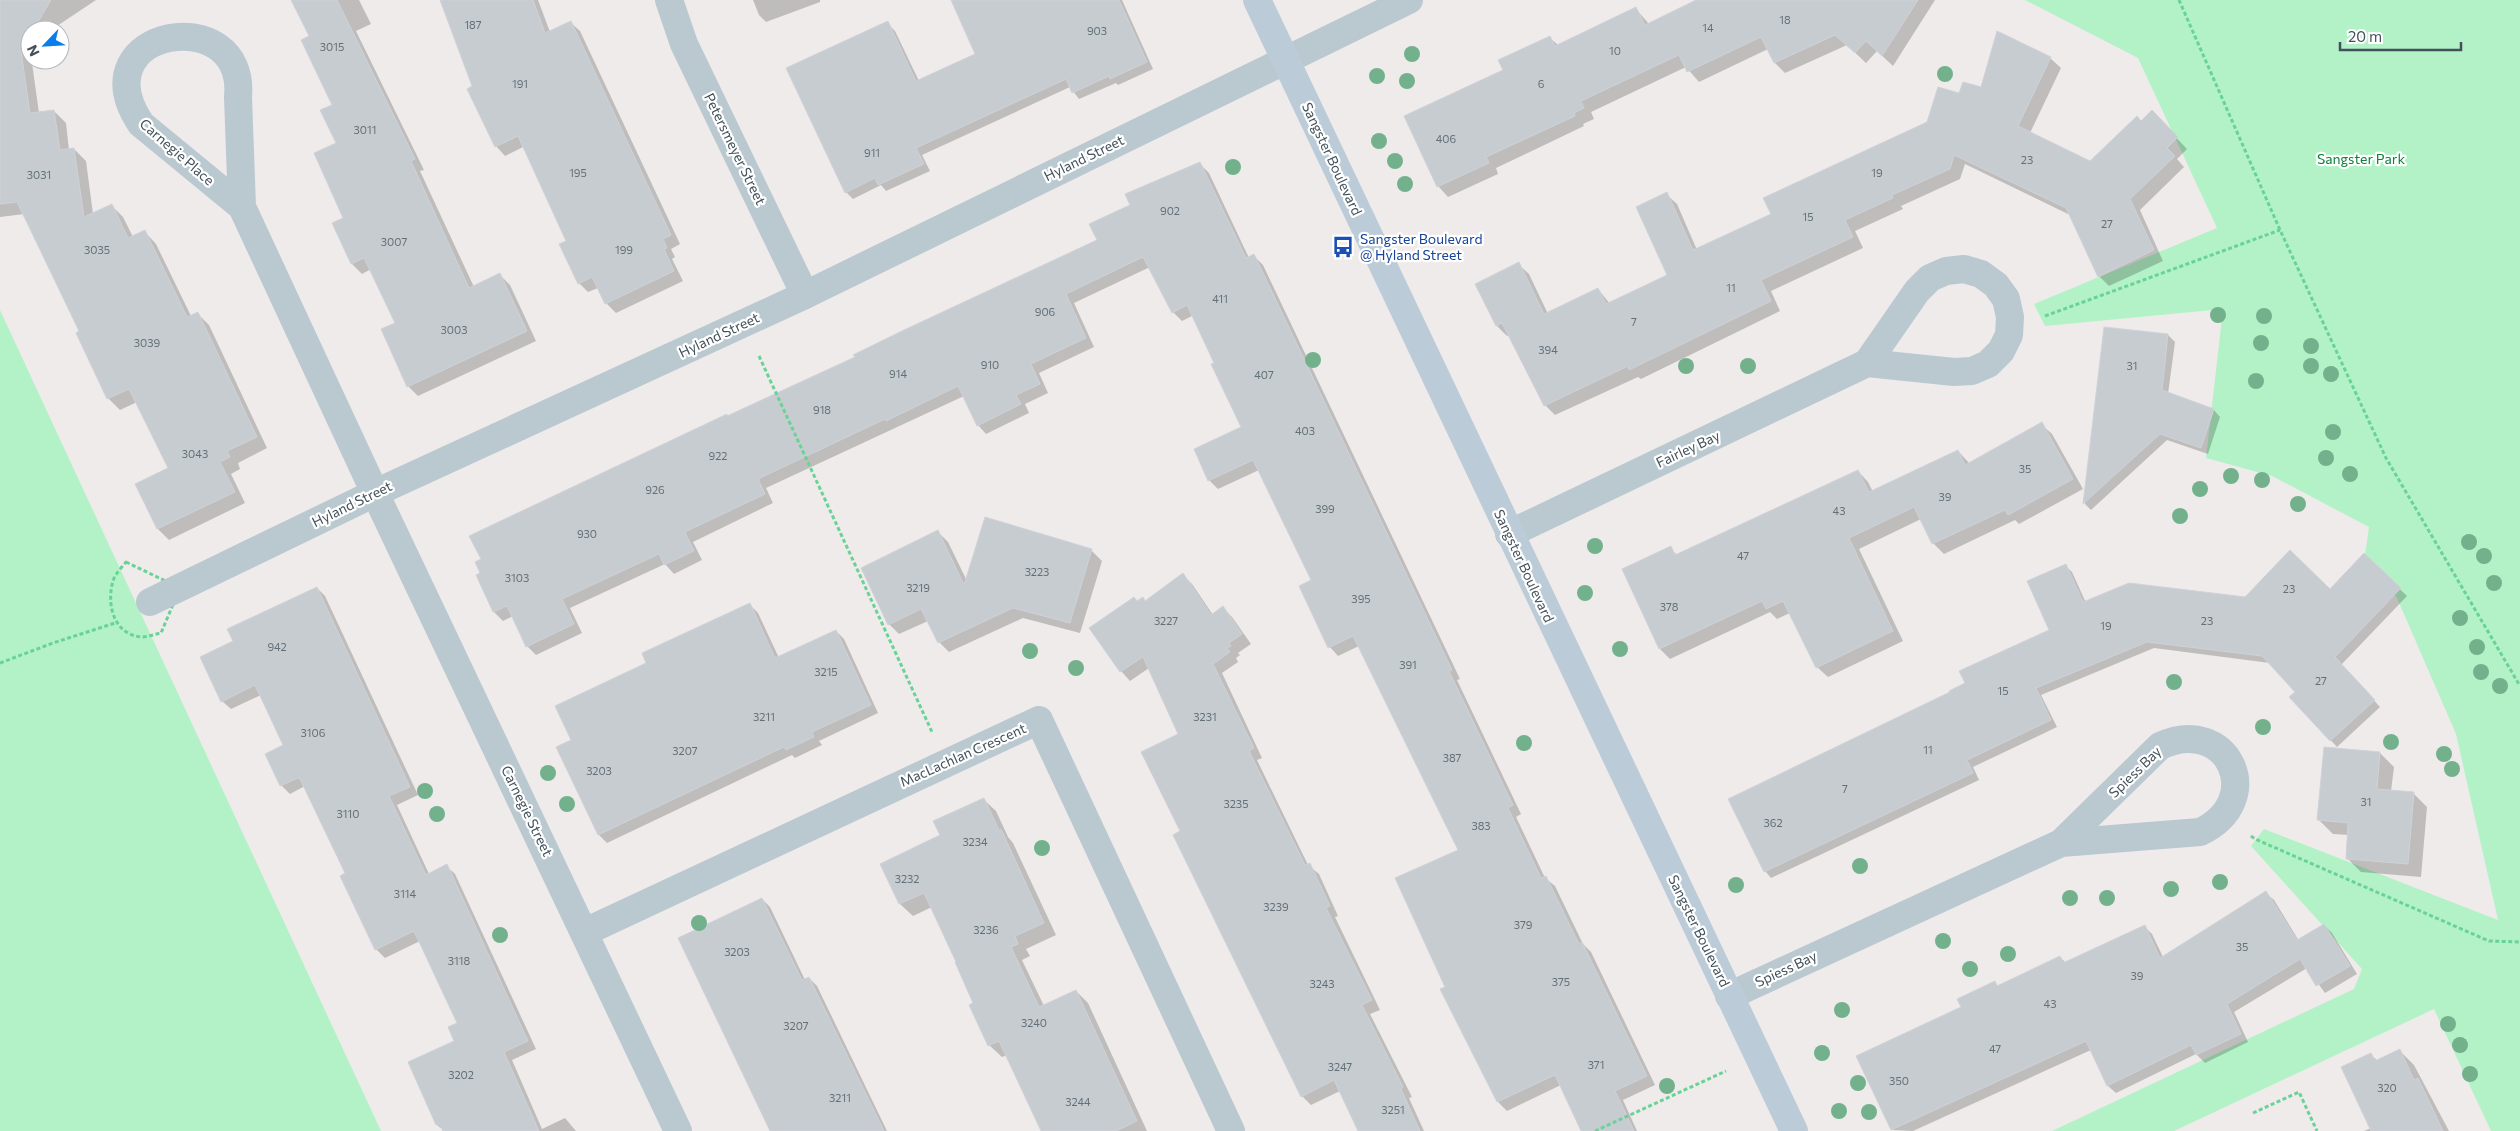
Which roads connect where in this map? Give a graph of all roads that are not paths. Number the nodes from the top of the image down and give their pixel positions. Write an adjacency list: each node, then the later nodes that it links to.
1 (669, 0): 6 (street, Petersmeyer Street)
2 (1257, 0): 4 (street, Sangster Boulevard)
3 (1409, 0): 4 (street, Hyland Street)
4 (1285, 59): 6 (street, Hyland Street); 9 (street, Sangster Boulevard)
5 (242, 207): 5 (street, Carnegie Place); 8 (street, Carnegie Place)
6 (806, 296): 8 (street, Hyland Street)
7 (1867, 363): 7 (street, Fairley Bay); 9 (street, Fairley Bay)
8 (375, 493): 10 (street, Hyland Street); 12 (street, Carnegie Street)
9 (1509, 534): 13 (street, Sangster Boulevard)
10 (150, 602)
11 (2061, 843): 11 (street, Spiess Bay); 13 (street, Spiess Bay)
12 (585, 932): 14 (street, Carnegie Street); 15 (street, MacLachlan Crescent)
13 (1729, 996): 16 (street, Sangster Boulevard)
14 (678, 1131)
15 (1232, 1131)
16 (1794, 1131)

